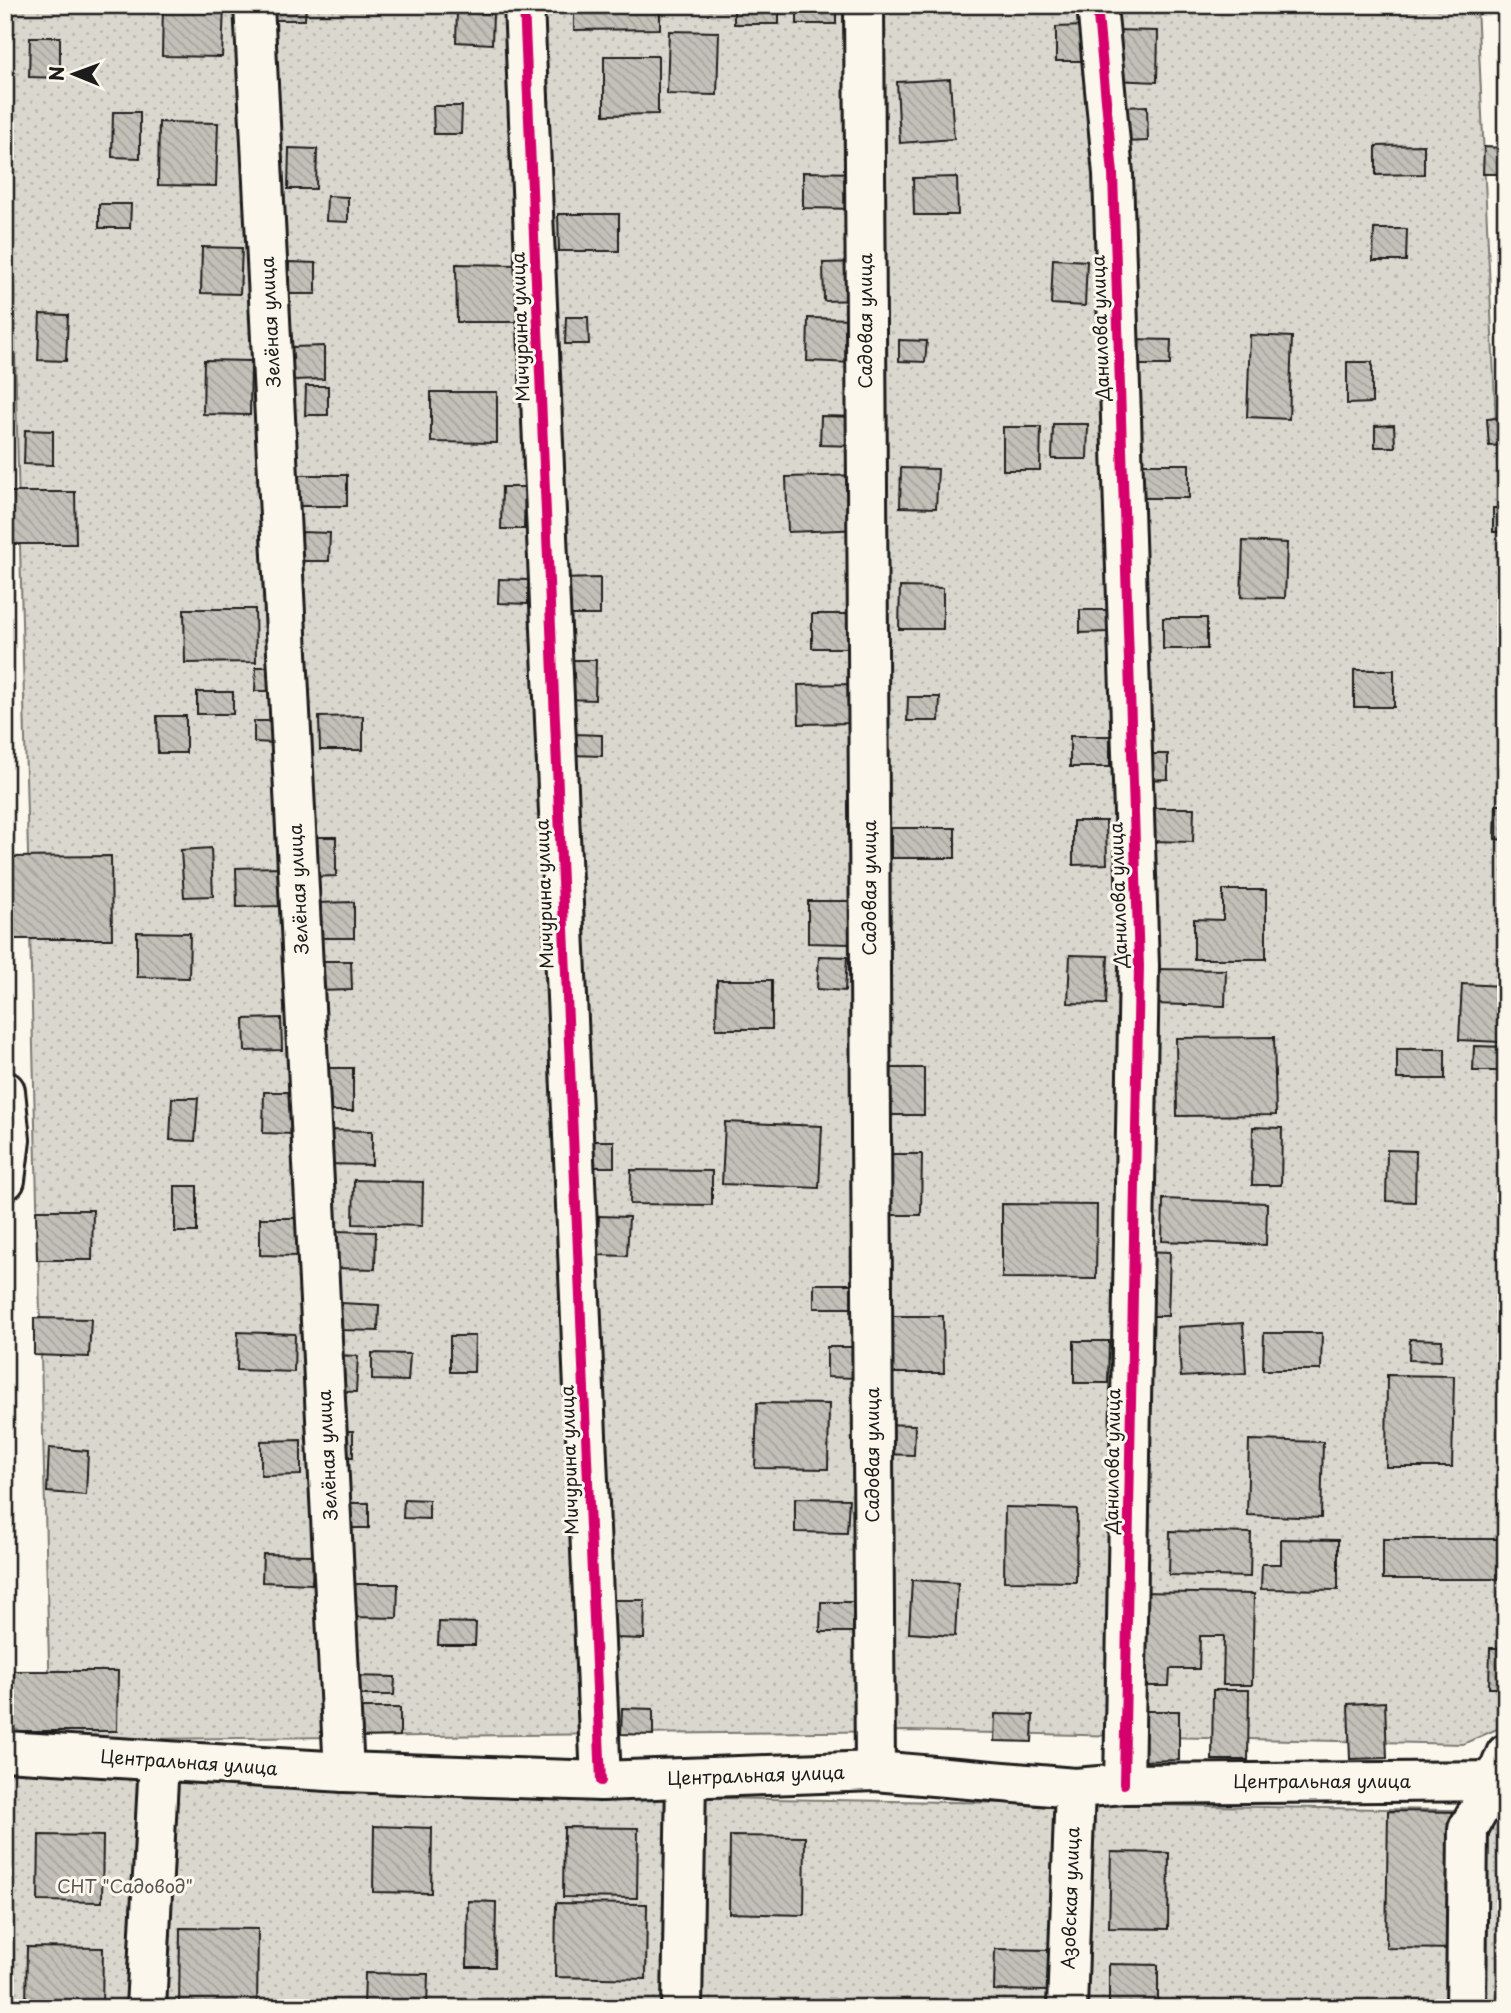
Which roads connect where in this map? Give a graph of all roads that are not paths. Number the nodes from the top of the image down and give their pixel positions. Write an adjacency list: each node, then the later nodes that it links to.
1 (254, 5): 10 (street, Зелёная улица)
2 (524, 5): 13 (street, Мичурина улица)
3 (864, 5): 9 (street, Садовая улица)
4 (1097, 5): 14 (street, Данилова улица)
5 (5, 1091): 6 (street)
6 (5, 1180)
7 (5, 1751): 8 (street, Центральная улица)
8 (159, 1761): 10 (street, Центральная улица); 16 (street)
9 (875, 1771): 12 (street, Центральная улица); 15 (street, Центральная улица)
10 (344, 1772): 13 (street, Центральная улица)
11 (1502, 1772): 14 (street, Центральная улица); 19 (street)
12 (686, 1779): 13 (street, Центральная улица); 17 (street)
13 (601, 1780)
14 (1124, 1784): 15 (street, Центральная улица)
15 (1075, 1788): 18 (street, Азовская улица)
16 (146, 2008)
17 (682, 2008)
18 (1067, 2008)
19 (1466, 2008)

